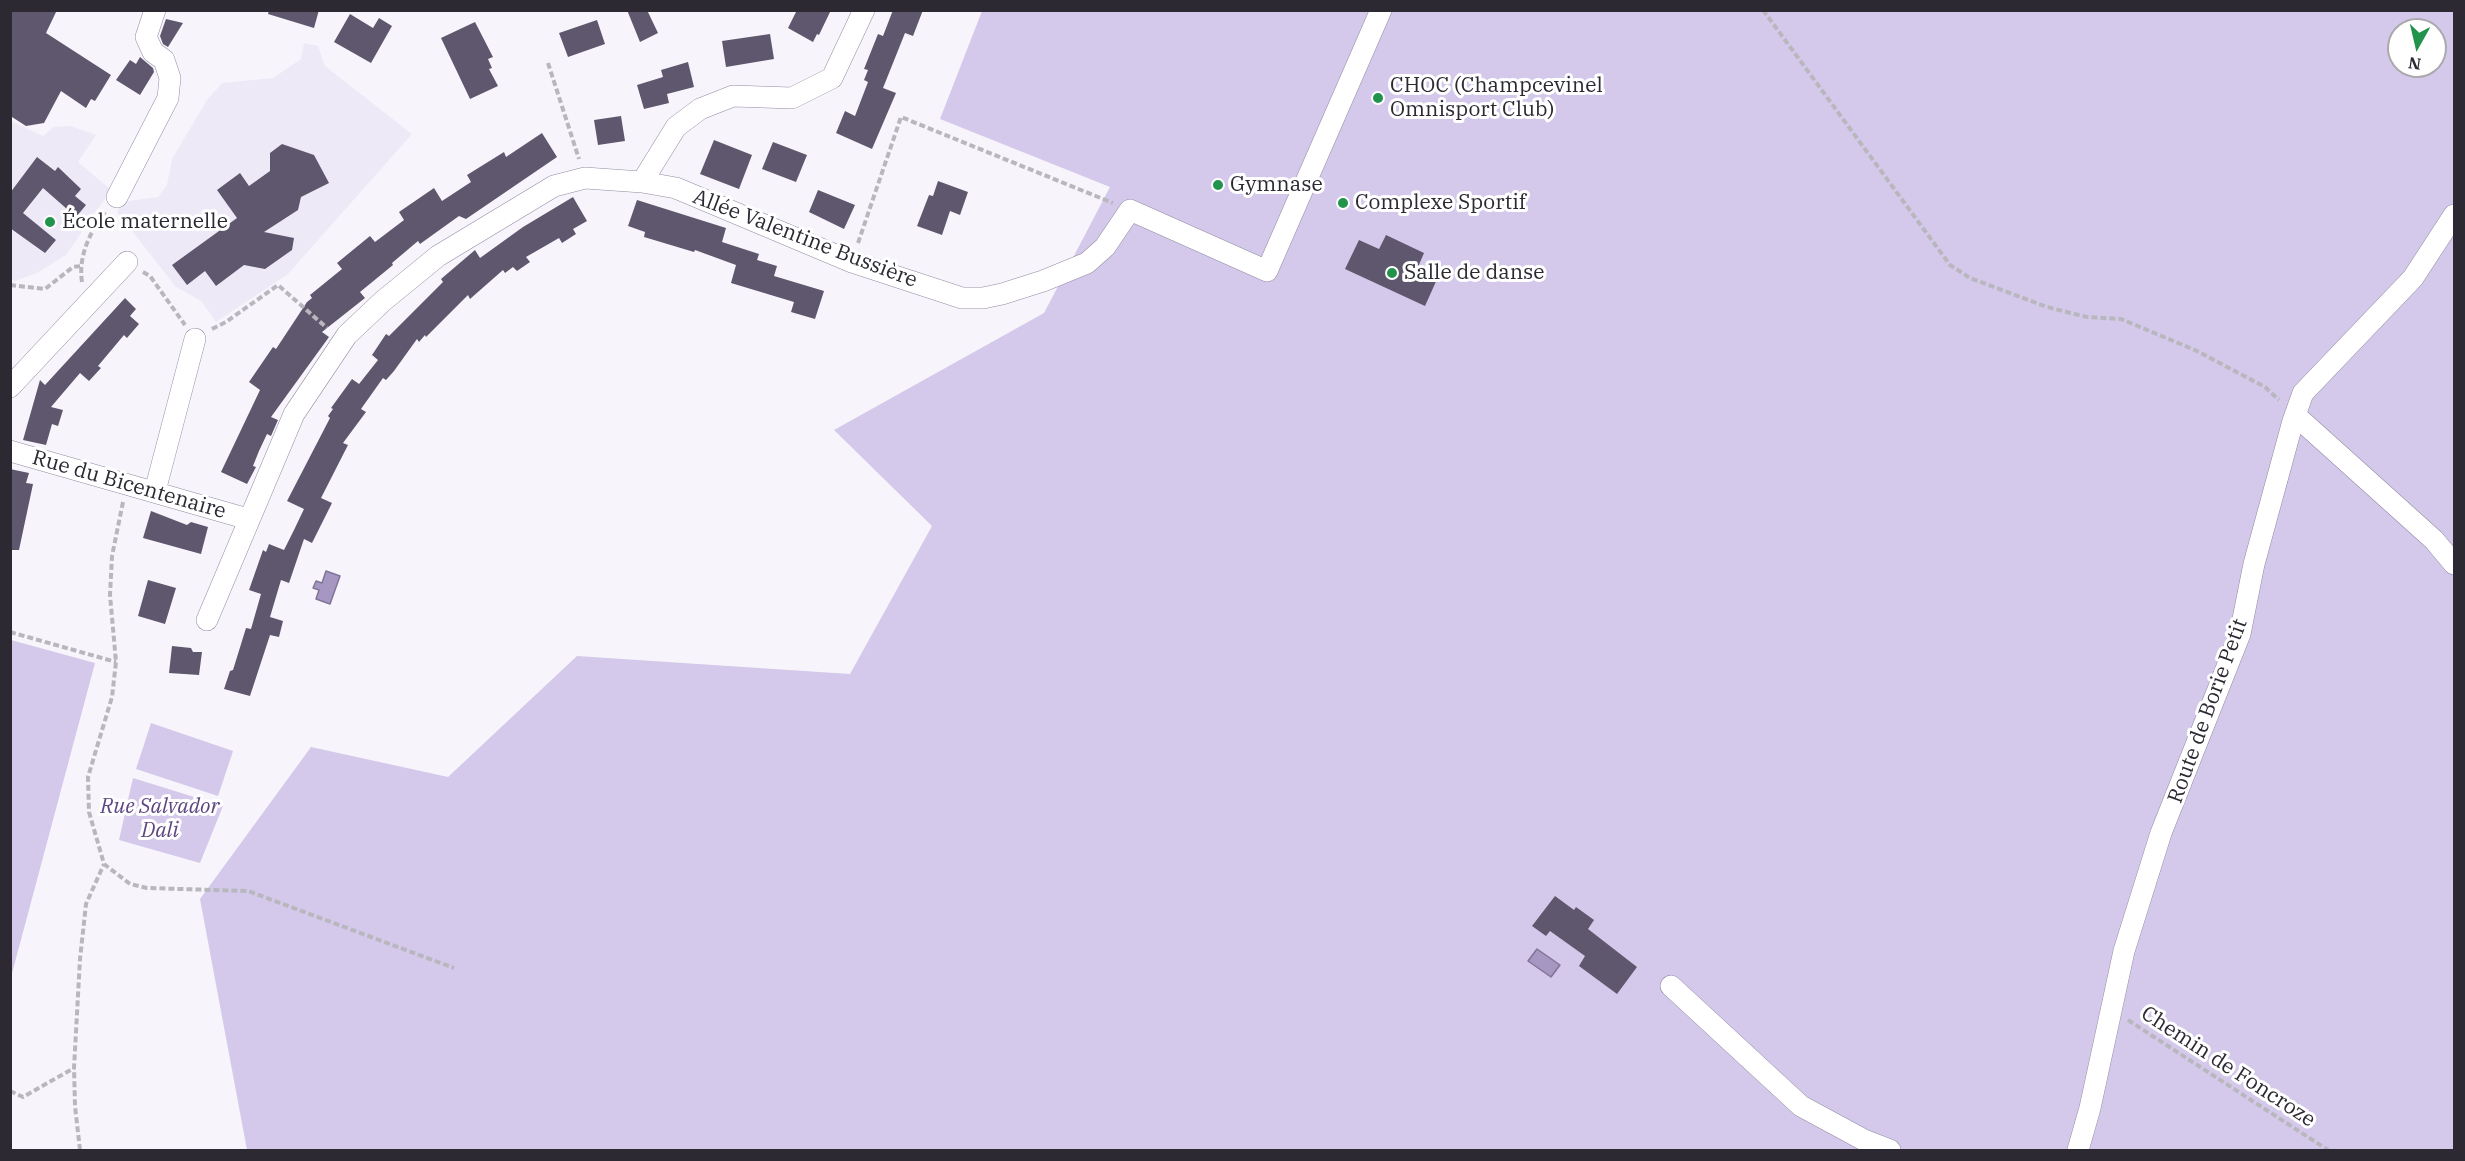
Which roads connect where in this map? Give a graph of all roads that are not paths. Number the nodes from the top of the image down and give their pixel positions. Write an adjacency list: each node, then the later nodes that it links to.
1 (155, 10): 5 (street)
2 (864, 10): 4 (street)
3 (1381, 10): 4 (street, Allée Valentine Bussière)
4 (642, 182): 13 (street)
5 (117, 197)
6 (2454, 215): 10 (street, Route de Borie Petit)
7 (128, 262): 9 (street)
8 (195, 339): 12 (street)
9 (10, 387)
10 (2295, 415): 14 (street); 18 (street, Route de Borie Petit)
11 (10, 451): 12 (street, Rue du Bicentenaire)
12 (155, 491): 13 (street, Rue du Bicentenaire)
13 (248, 519): 15 (street)
14 (2454, 564)
15 (207, 620)
16 (1671, 986): 17 (street)
17 (1890, 1150)
18 (2078, 1150)

